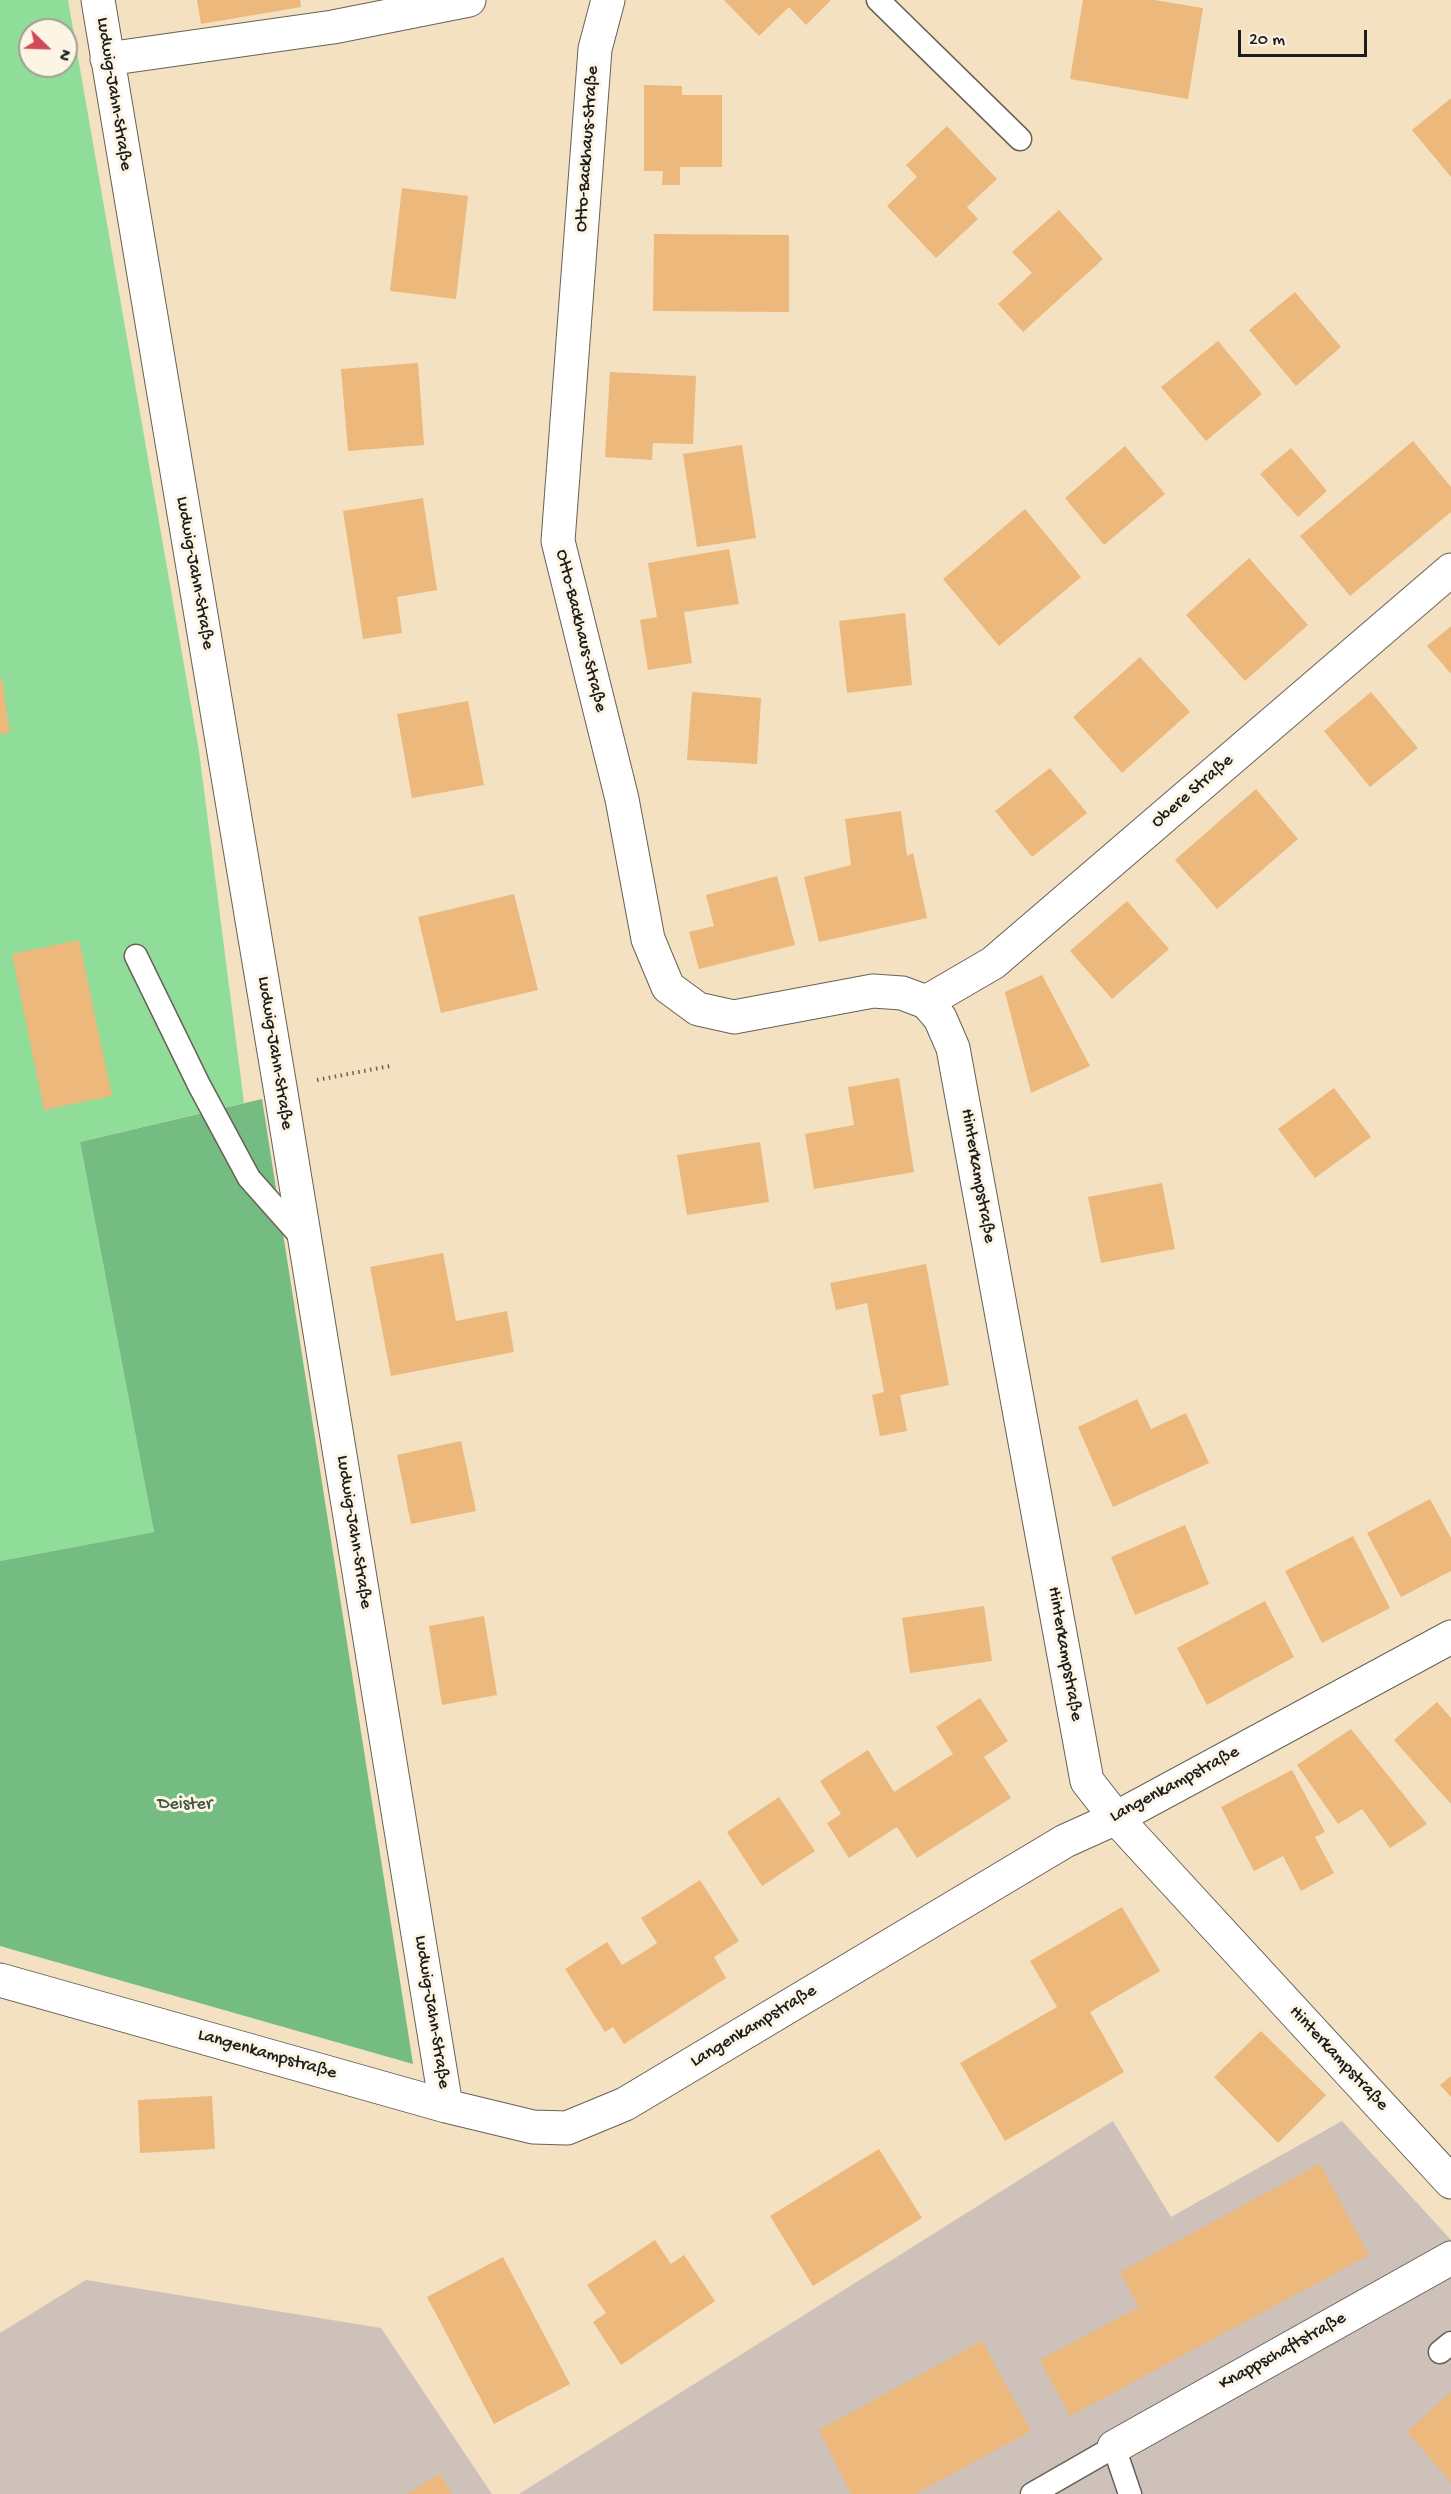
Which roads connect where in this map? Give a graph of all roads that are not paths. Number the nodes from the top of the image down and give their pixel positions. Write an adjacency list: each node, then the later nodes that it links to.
1 (98, 0): 5 (street, Ludwig-Jahn-Straße)
2 (470, 0): 5 (street)
3 (608, 0): 9 (street, Otto-Backhaus-Straße)
4 (878, 0): 6 (lane)
5 (107, 59): 10 (street, Ludwig-Jahn-Straße)
6 (1020, 139)
7 (1451, 570): 9 (street, Obere Straße)
8 (136, 956): 10 (lane)
9 (926, 1002): 12 (street, Hinterkampstraße)
10 (305, 1241): 14 (street, Ludwig-Jahn-Straße)
11 (1451, 1637): 12 (street, Langenkampstraße)
12 (1116, 1818): 14 (street, Langenkampstraße); 15 (street, Hinterkampstraße)
13 (0, 1980): 14 (street, Langenkampstraße)
14 (446, 2106)
15 (1451, 2182)
16 (1451, 2258): 17 (street, Knappschaftstraße)
17 (1114, 2447): 18 (lane); 19 (lane)
18 (1032, 2494)
19 (1130, 2494)

